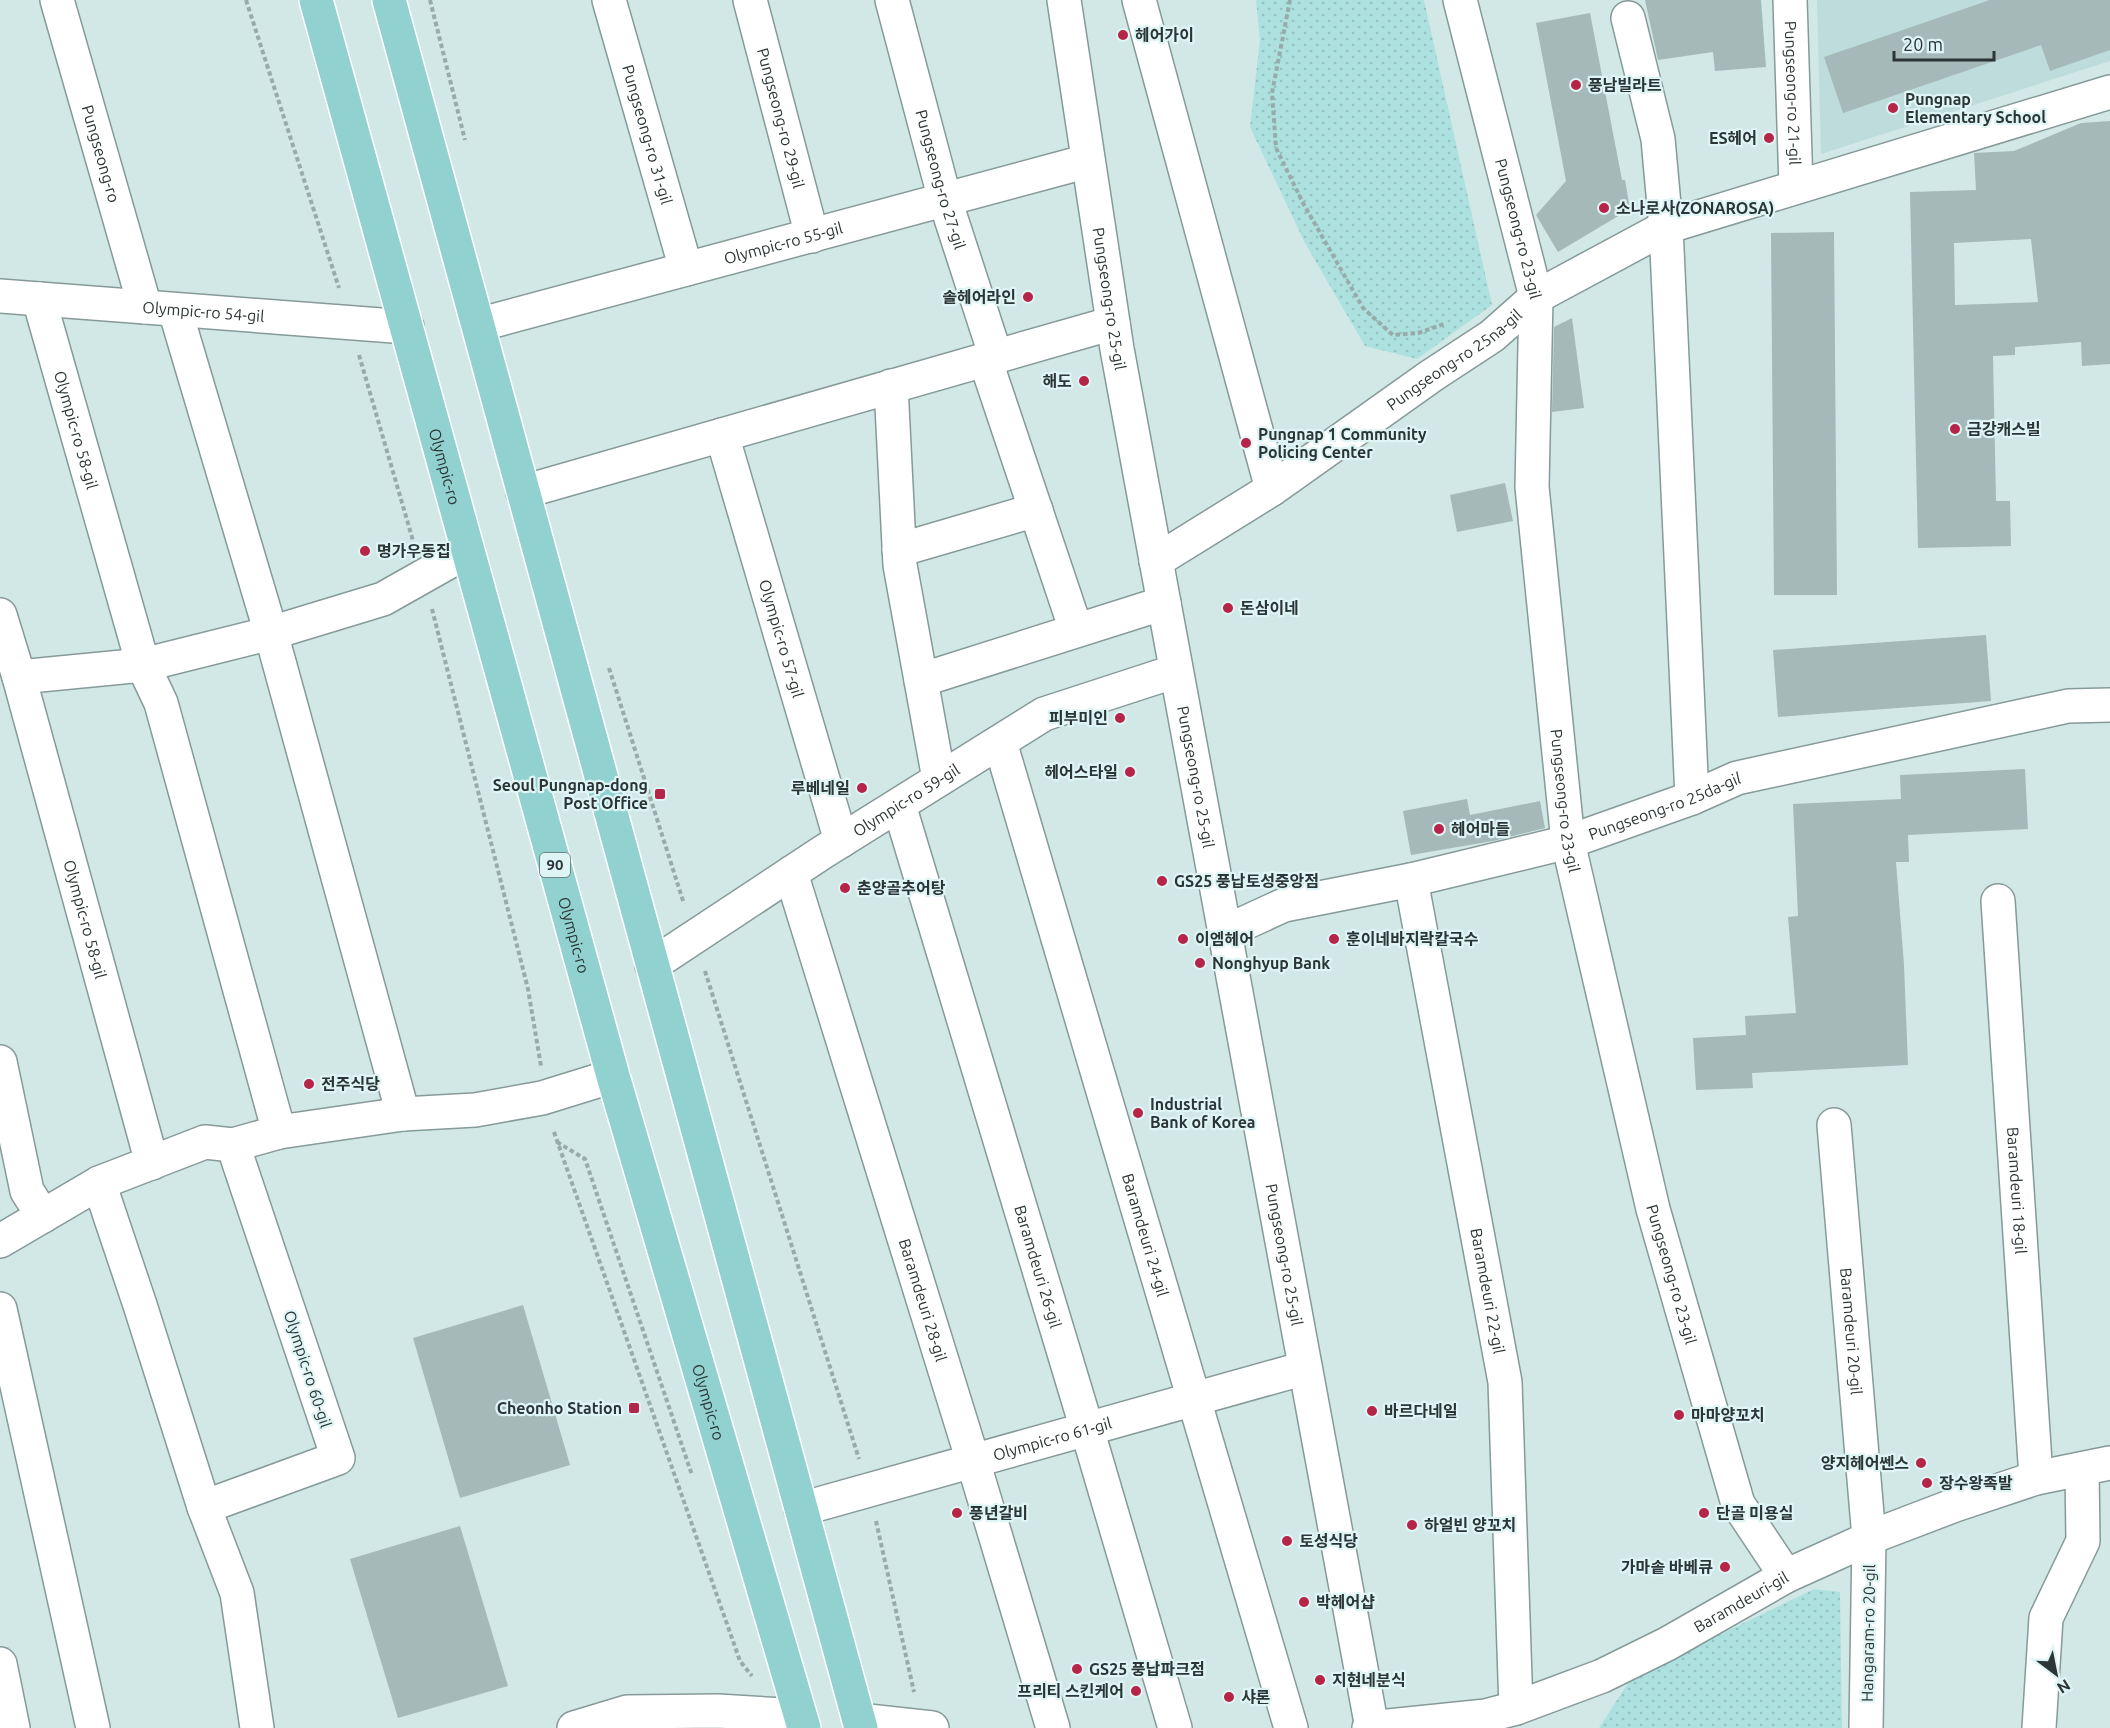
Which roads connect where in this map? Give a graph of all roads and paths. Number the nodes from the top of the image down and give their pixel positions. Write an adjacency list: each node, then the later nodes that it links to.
1 (57, 0): 26 (street, Pungseong-ro)
2 (246, 0): 28 (path)
3 (316, 0): 30 (main road, Olympic-ro / 90)
4 (389, 0): 29 (main road)
5 (430, 0): 16 (path)
6 (609, 0): 22 (street, Pungseong-ro 31-gil)
7 (750, 0): 21 (street, Pungseong-ro 29-gil)
8 (892, 0): 19 (street, Pungseong-ro 27-gil)
9 (1139, 0): 35 (street)
10 (1290, 0): 31 (path)
11 (1460, 0): 24 (street, Pungseong-ro 23-gil)
12 (1790, 0): 18 (street, Pungseong-ro 21-gil)
13 (1071, 2): 17 (street, Pungseong-ro 25-gil)
14 (1628, 18): 20 (street)
15 (2110, 92): 18 (street, Pungseong-ro 25na-gil)
16 (467, 147)
17 (1088, 161): 19 (street, Olympic-ro 55-gil); 27 (street, Pungseong-ro 25-gil)
18 (1796, 187): 20 (street, Pungseong-ro 25na-gil)
19 (945, 200): 21 (street, Olympic-ro 55-gil); 32 (street, Pungseong-ro 27-gil)
20 (1666, 227): 24 (street, Pungseong-ro 25na-gil); 54 (street)
21 (812, 236): 22 (street, Olympic-ro 55-gil)
22 (686, 270): 29 (street, Olympic-ro 55-gil)
23 (2, 290): 25 (street, Olympic-ro 54-gil)
24 (1536, 297): 31 (street, Pungseong-ro 25na-gil); 57 (street, Pungseong-ro 23-gil)
25 (39, 299): 26 (street, Olympic-ro 54-gil); 46 (street, Olympic-ro 58-gil)
26 (160, 309): 28 (street, Olympic-ro 54-gil); 45 (street)
27 (1113, 322): 32 (street); 40 (street, Pungseong-ro 25-gil)
28 (350, 323): 30 (street, Olympic-ro 54-gil); 41 (path)
29 (478, 325): 36 (main road)
30 (407, 327): 39 (main road, Olympic-ro / 90)
31 (1492, 336): 35 (street, Pungseong-ro 25na-gil)
32 (990, 358): 33 (street); 37 (street, Pungseong-ro 27-gil)
33 (891, 386): 34 (street); 38 (street)
34 (722, 435): 36 (street); 56 (street, Olympic-ro 57-gil)
35 (1272, 489): 40 (street, Pungseong-ro 25na-gil)
36 (523, 492): 63 (main road)
37 (1036, 510): 38 (street); 44 (street, Pungseong-ro 27-gil)
38 (899, 549): 50 (street)
39 (468, 551): 41 (street); 66 (main road, Olympic-ro / 90)
40 (1156, 561): 42 (street, Pungseong-ro 25-gil)
41 (423, 576): 45 (street); 65 (path)
42 (1164, 603): 44 (street); 49 (street, Pungseong-ro 25-gil)
43 (0, 615): 48 (street, Olympic-ro 58-gil)
44 (1076, 630): 50 (street)
45 (272, 633): 46 (street); 67 (street)
46 (143, 665): 48 (street); 69 (street, Olympic-ro 58-gil)
47 (608, 665): 62 (path)
48 (12, 670): 73 (street, Olympic-ro 58-gil)
49 (1176, 671): 52 (street, Olympic-ro 59-gil); 61 (street, Pungseong-ro 25-gil)
50 (921, 680): 53 (street)
51 (2110, 705): 54 (street, Pungseong-ro 25da-gil)
52 (1000, 742): 53 (street, Olympic-ro 59-gil); 79 (street, Baramdeuri 24-gil)
53 (939, 779): 55 (street, Olympic-ro 59-gil)
54 (1692, 798): 57 (street, Pungseong-ro 25da-gil)
55 (899, 805): 56 (street, Olympic-ro 59-gil); 80 (street, Baramdeuri 26-gil)
56 (841, 841): 58 (street, Olympic-ro 59-gil)
57 (1568, 842): 59 (street, Pungseong-ro 25da-gil); 89 (street, Pungseong-ro 23-gil)
58 (791, 873): 62 (street, Olympic-ro 59-gil); 81 (street, Baramdeuri 28-gil)
59 (1411, 880): 61 (street, Pungseong-ro 25da-gil); 92 (street, Baramdeuri 22-gil)
60 (1998, 901): 83 (street, Baramdeuri 18-gil)
61 (1225, 932): 78 (street, Pungseong-ro 25-gil)
62 (694, 937): 63 (street, Olympic-ro 59-gil); 85 (path)
63 (652, 965): 87 (main road)
64 (0, 1062): 75 (street)
65 (541, 1066)
66 (613, 1076): 67 (street); 94 (main road, Olympic-ro / 90)
67 (403, 1114): 69 (street)
68 (1834, 1125): 88 (street, Baramdeuri 20-gil)
69 (279, 1132): 72 (street)
70 (554, 1132): 71 (path)
71 (557, 1142): 84 (path); 91 (path)
72 (233, 1144): 73 (street); 86 (street, Olympic-ro 60-gil)
73 (152, 1163): 74 (street)
74 (99, 1183): 75 (street); 86 (street)
75 (43, 1216): 76 (street)
76 (0, 1241)
77 (0, 1310): 96 (street)
78 (1305, 1368): 79 (street, Olympic-ro 61-gil); 104 (street, Pungseong-ro 25-gil)
79 (1194, 1399): 80 (street, Olympic-ro 61-gil); 103 (street, Baramdeuri 24-gil)
80 (1088, 1430): 81 (street, Olympic-ro 61-gil); 102 (street, Baramdeuri 26-gil)
81 (973, 1461): 85 (street, Olympic-ro 61-gil); 101 (street, Baramdeuri 28-gil)
82 (2096, 1466): 83 (street, Baramdeuri-gil); 106 (street)
83 (2036, 1478): 88 (street, Baramdeuri-gil)
84 (695, 1483)
85 (870, 1490): 87 (street, Olympic-ro 61-gil); 97 (path)
86 (204, 1507): 99 (street)
87 (801, 1509): 95 (main road)
88 (1869, 1538): 89 (street, Baramdeuri-gil); 105 (street, Hangaram-ro 20-gil)
89 (1786, 1576): 92 (street, Baramdeuri-gil)
90 (0, 1664): 98 (street)
91 (751, 1667)
92 (1497, 1717): 104 (street, Baramdeuri-gil)
93 (628, 1720): 94 (street); 100 (street)
94 (802, 1722)
95 (860, 1724): 97 (street)
96 (86, 1726)
97 (927, 1727)
98 (13, 1728)
99 (257, 1728)
100 (574, 1728)
101 (1053, 1728)
102 (1175, 1728)
103 (1291, 1728)
104 (1371, 1728)
105 (1866, 1728)
106 (2039, 1728)

